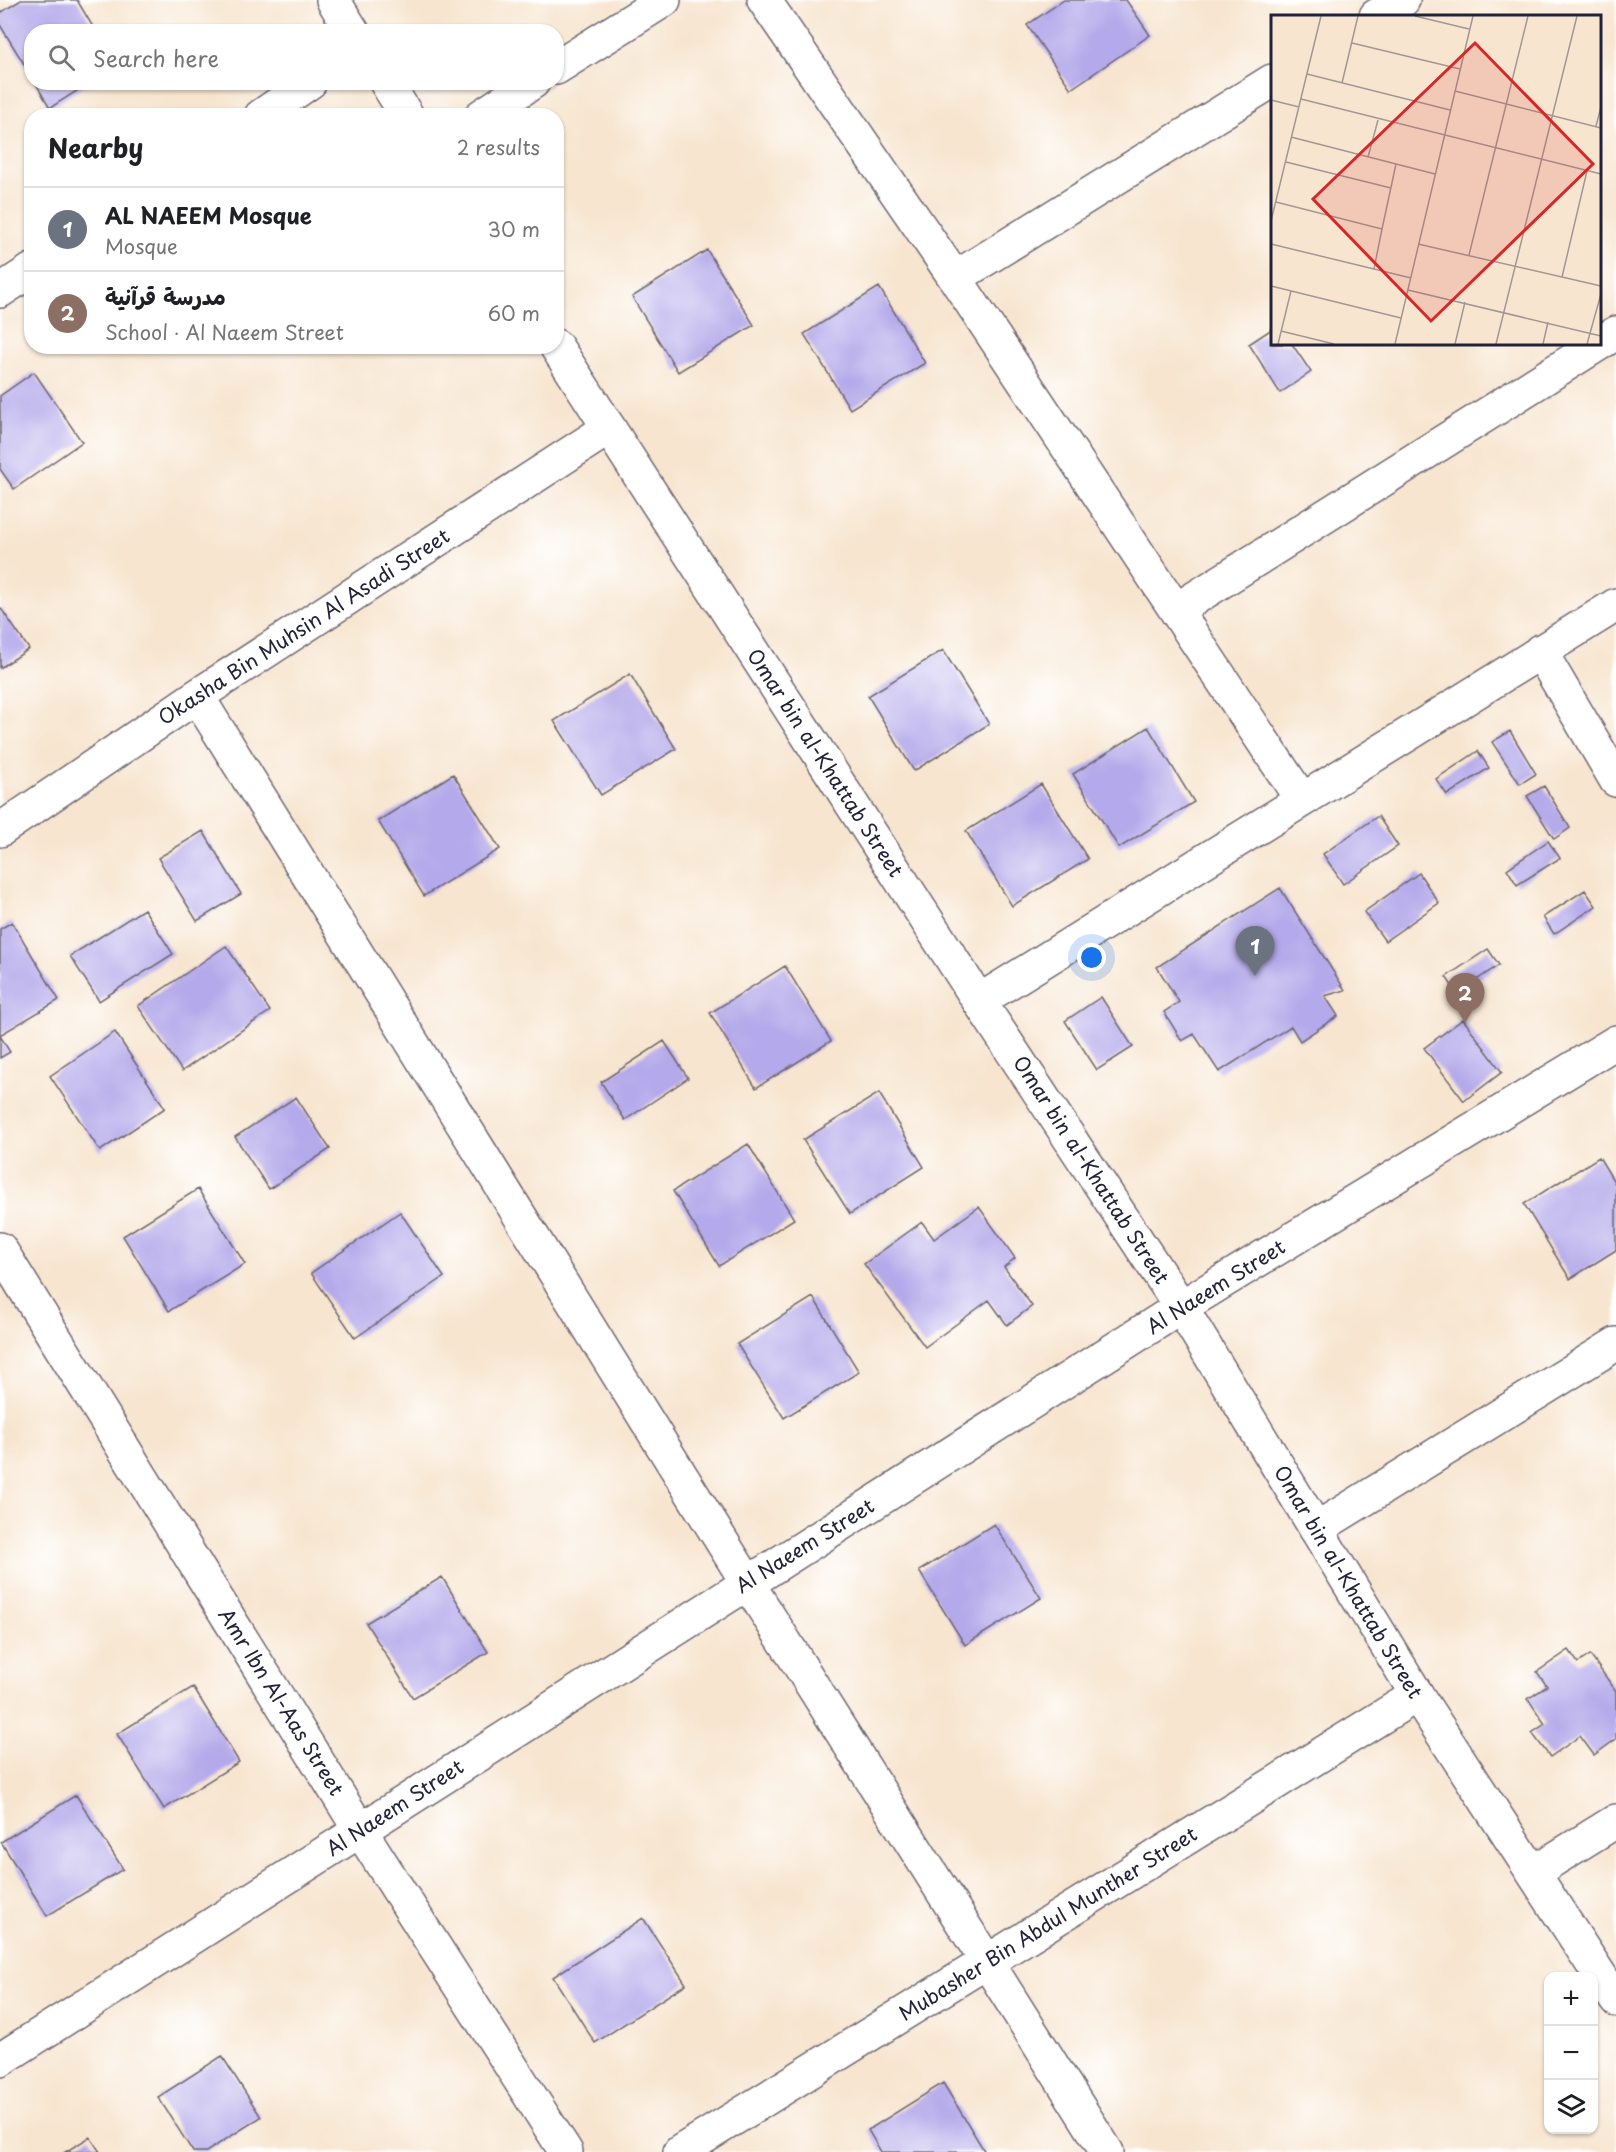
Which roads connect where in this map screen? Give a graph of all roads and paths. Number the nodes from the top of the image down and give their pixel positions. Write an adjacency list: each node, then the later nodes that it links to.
1 (333, 0): 6 (street)
2 (664, 0): 7 (street)
3 (764, 0): 16 (street)
4 (1403, 0): 5 (street)
5 (1378, 15)
6 (348, 24)
7 (564, 63)
8 (1271, 82): 16 (street)
9 (298, 90): 12 (street)
10 (391, 90): 13 (street)
11 (521, 90): 14 (street)
12 (273, 108)
13 (402, 108)
14 (493, 108)
15 (24, 275): 17 (street)
16 (955, 278): 24 (street)
17 (0, 291)
18 (1616, 333): 19 (street)
19 (1601, 342)
20 (1597, 345): 24 (street)
21 (561, 354): 22 (street, Omar bin al-Khattab Street)
22 (609, 428): 26 (street, Okasha Bin Muhsin Al Asadi Street); 30 (street, Omar bin al-Khattab Street)
23 (1616, 605): 25 (street)
24 (1176, 610): 28 (street)
25 (1540, 651): 27 (street); 28 (street)
26 (197, 696): 29 (street, Okasha Bin Muhsin Al Asadi Street); 36 (street)
27 (1616, 780)
28 (1302, 800): 30 (street)
29 (0, 830)
30 (979, 1001): 33 (street, Omar bin al-Khattab Street)
31 (1616, 1042): 33 (street, Al Naeem Street)
32 (0, 1249): 39 (street, Amr Ibn Al-Aas Street)
33 (1181, 1307): 35 (street, Omar bin al-Khattab Street); 36 (street, Al Naeem Street)
34 (1616, 1344): 35 (street)
35 (1316, 1529): 37 (street, Omar bin al-Khattab Street)
36 (747, 1582): 39 (street, Al Naeem Street); 41 (street)
37 (1417, 1695): 40 (street, Omar bin al-Khattab Street); 41 (street, Mubasher Bin Abdul Munther Street)
38 (1616, 1821): 40 (street)
39 (360, 1830): 43 (street, Al Naeem Street); 44 (street, Amr Ibn Al-Aas Street)
40 (1534, 1872): 42 (street, Omar bin al-Khattab Street)
41 (987, 1961): 45 (street, Mubasher Bin Abdul Munther Street); 46 (street)
42 (1616, 2000)
43 (0, 2060)
44 (566, 2152)
45 (680, 2152)
46 (1107, 2152)

